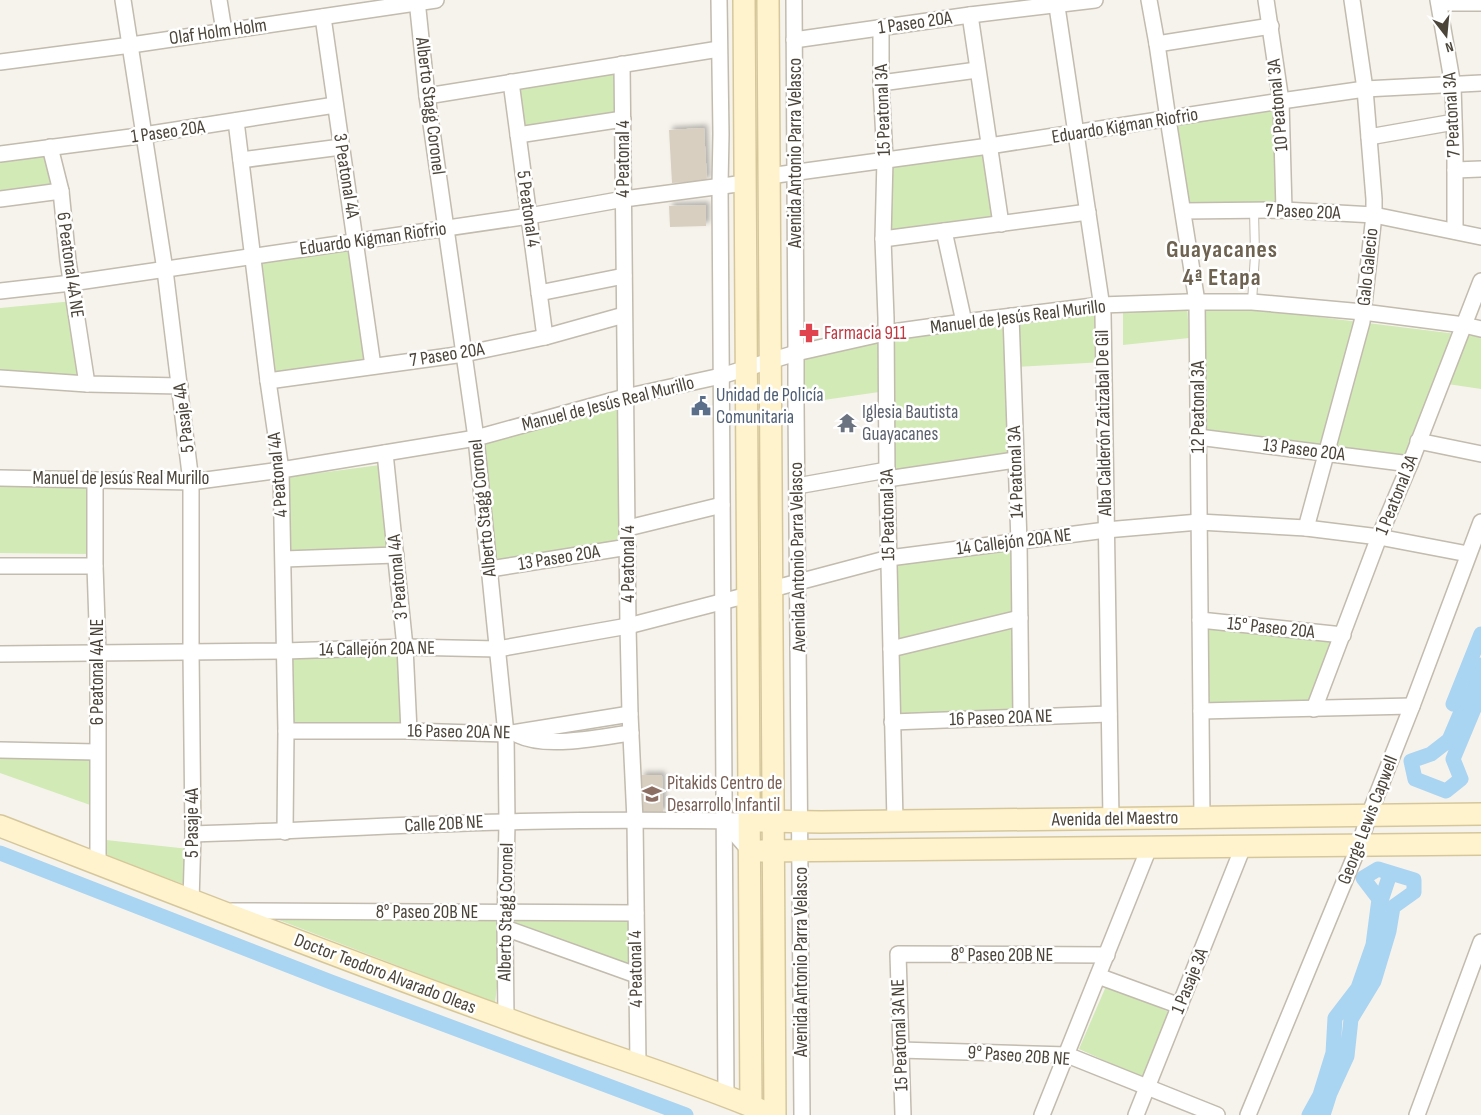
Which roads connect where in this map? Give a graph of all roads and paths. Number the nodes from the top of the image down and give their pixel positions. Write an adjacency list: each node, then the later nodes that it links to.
1 (123, 0): 22 (street, 5 Pasaje 4A)
2 (219, 0): 20 (street)
3 (436, 0): 12 (street, Olaf Holm Holm)
4 (718, 0): 24 (street)
5 (744, 0): 54 (street)
6 (768, 0): 53 (street, Avenida Antonio Parra Velasco)
7 (794, 0): 21 (street, Avenida Antonio Parra Velasco)
8 (1095, 0): 14 (street, 1 Paseo 20A)
9 (1149, 0): 23 (street, 12 Peatonal 3A)
10 (1266, 0): 18 (street, 10 Peatonal 3A)
11 (1352, 0): 32 (street, Galo Galecio)
12 (417, 1): 17 (street, Olaf Holm Holm); 33 (street, Alberto Stagg Coronel)
13 (1438, 1): 15 (street); 31 (street, 7 Peatonal 3A)
14 (1056, 2): 16 (street, 1 Paseo 20A); 40 (street, Alba Calderón Zatizabal De Gil)
15 (1481, 3)
16 (970, 15): 19 (street, 1 Paseo 20A); 27 (street)
17 (323, 16): 20 (street, Olaf Holm Holm); 35 (street, 3 Peatonal 4A)
18 (1270, 26): 23 (street); 34 (street, 10 Peatonal 3A)
19 (881, 28): 21 (street, 1 Paseo 20A); 29 (street, 15 Peatonal 3A)
20 (224, 31): 22 (street, Olaf Holm Holm)
21 (794, 40): 52 (street, Avenida Antonio Parra Velasco)
22 (131, 44): 25 (street, Olaf Holm Holm); 41 (street, 5 Pasaje 4A)
23 (1157, 44): 37 (street, 12 Peatonal 3A)
24 (719, 49): 26 (street); 55 (street)
25 (0, 62)
26 (622, 64): 28 (street); 36 (street, 4 Peatonal 4)
27 (977, 70): 29 (street); 45 (street)
28 (511, 82): 33 (street); 42 (street, 5 Peatonal 4)
29 (881, 83): 49 (street, 15 Peatonal 3A)
30 (1481, 83): 31 (street, Eduardo Kigman Riofrio)
31 (1452, 86): 32 (street, Eduardo Kigman Riofrio); 39 (street, 7 Peatonal 3A)
32 (1365, 90): 34 (street, Eduardo Kigman Riofrio); 43 (street, Galo Galecio)
33 (427, 96): 66 (street, Alberto Stagg Coronel)
34 (1281, 101): 37 (street, Eduardo Kigman Riofrio); 60 (street, 10 Peatonal 3A)
35 (335, 106): 38 (street, 1 Paseo 20A); 46 (street, 3 Peatonal 4A)
36 (623, 119): 42 (street); 57 (street, 4 Peatonal 4)
37 (1168, 119): 40 (street, Eduardo Kigman Riofrio); 61 (street, 12 Peatonal 3A)
38 (236, 121): 41 (street, 1 Paseo 20A); 48 (street, 4 Peatonal 4A)
39 (1454, 122): 43 (street); 51 (street, 7 Peatonal 3A)
40 (1076, 133): 45 (street, Eduardo Kigman Riofrio); 62 (street, Alba Calderón Zatizabal De Gil)
41 (145, 135): 44 (street, 1 Paseo 20A); 73 (street, 5 Pasaje 4A)
42 (518, 135): 64 (street, 5 Peatonal 4)
43 (1369, 137): 63 (street, Galo Galecio)
44 (50, 146): 47 (street, 1 Paseo 20A); 56 (street, 6 Peatonal 4A NE)
45 (989, 146): 49 (street, Eduardo Kigman Riofrio); 65 (street)
46 (341, 147): 48 (street); 71 (street, 3 Peatonal 4A)
47 (0, 154)
48 (241, 160): 72 (street, 4 Peatonal 4A)
49 (885, 160): 52 (street, Eduardo Kigman Riofrio); 70 (street, 15 Peatonal 3A)
50 (1481, 169): 51 (street)
51 (1455, 170): 68 (street, 7 Peatonal 3A)
52 (795, 172): 53 (street, Eduardo Kigman Riofrio); 90 (street, Avenida Antonio Parra Velasco)
53 (769, 176): 92 (street, Avenida Antonio Parra Velasco)
54 (745, 182): 55 (street, Eduardo Kigman Riofrio); 94 (street)
55 (720, 186): 57 (street, Eduardo Kigman Riofrio); 95 (street)
56 (61, 192): 58 (street); 76 (street, 6 Peatonal 4A NE)
57 (624, 198): 64 (street, Eduardo Kigman Riofrio); 74 (street, 4 Peatonal 4)
58 (0, 199)
59 (1254, 210): 60 (street, 7 Paseo 20A); 61 (street, 7 Paseo 20A); 80 (lane)
60 (1284, 210): 63 (street, 7 Paseo 20A)
61 (1183, 211): 79 (street, 12 Peatonal 3A)
62 (1088, 212): 65 (street); 81 (street, Alba Calderón Zatizabal De Gil)
63 (1374, 215): 68 (street, 7 Paseo 20A); 82 (street, Galo Galecio)
64 (529, 216): 66 (street, Eduardo Kigman Riofrio); 78 (street, 5 Peatonal 4)
65 (1001, 224): 67 (street)
66 (446, 228): 71 (street, Eduardo Kigman Riofrio); 91 (street, Alberto Stagg Coronel)
67 (944, 231): 70 (street); 85 (street)
68 (1455, 231): 69 (street, 7 Paseo 20A)
69 (1481, 237)
70 (884, 239): 88 (street, 15 Peatonal 3A)
71 (356, 242): 72 (street, Eduardo Kigman Riofrio); 93 (street, 3 Peatonal 4A)
72 (253, 256): 73 (street, Eduardo Kigman Riofrio); 97 (street, 4 Peatonal 4A)
73 (165, 270): 76 (street, Eduardo Kigman Riofrio); 99 (street, 5 Pasaje 4A)
74 (624, 276): 78 (street); 83 (street, 4 Peatonal 4)
75 (1481, 281): 86 (street, 1 Peatonal 3A)
76 (71, 283): 77 (street, Eduardo Kigman Riofrio); 98 (street, 6 Peatonal 4A NE)
77 (0, 291)
78 (539, 293): 89 (street, 5 Peatonal 4)
79 (1197, 302): 80 (street, Manuel de Jesús Real Murillo); 81 (street, Manuel de Jesús Real Murillo); 101 (street, 12 Peatonal 3A)
80 (1252, 302): 82 (street, Manuel de Jesús Real Murillo)
81 (1101, 305): 84 (street, Manuel de Jesús Real Murillo); 120 (street, Alba Calderón Zatizabal De Gil)
82 (1363, 312): 86 (street, Manuel de Jesús Real Murillo); 105 (street, Galo Galecio)
83 (624, 315): 89 (street, 7 Paseo 20A); 100 (street, 4 Peatonal 4)
84 (1011, 316): 85 (street, Manuel de Jesús Real Murillo); 107 (street, 14 Peatonal 3A)
85 (964, 322): 88 (street, Manuel de Jesús Real Murillo)
86 (1464, 325): 87 (street, Manuel de Jesús Real Murillo); 103 (street, 1 Peatonal 3A)
87 (1481, 329)
88 (885, 334): 90 (street, Manuel de Jesús Real Murillo); 110 (street, 15 Peatonal 3A)
89 (545, 337): 91 (street, 7 Paseo 20A)
90 (796, 353): 92 (street, Manuel de Jesús Real Murillo); 114 (street, Avenida Antonio Parra Velasco)
91 (464, 354): 93 (street, 7 Paseo 20A); 102 (street, Alberto Stagg Coronel)
92 (771, 361): 94 (street, Manuel de Jesús Real Murillo); 132 (street, Avenida Antonio Parra Velasco)
93 (373, 366): 97 (street, 7 Paseo 20A)
94 (747, 369): 95 (street, Manuel de Jesús Real Murillo); 133 (street)
95 (721, 376): 100 (street, Manuel de Jesús Real Murillo); 115 (street)
96 (0, 378): 98 (street)
97 (268, 381): 109 (street, 4 Peatonal 4A)
98 (87, 384): 99 (street)
99 (180, 386): 113 (street, 5 Pasaje 4A)
100 (626, 398): 102 (street, Manuel de Jesús Real Murillo); 118 (street, 4 Peatonal 4)
101 (1198, 437): 105 (street, 13 Paseo 20A); 116 (street, 12 Peatonal 3A)
102 (476, 438): 104 (street, Manuel de Jesús Real Murillo); 130 (street, Alberto Stagg Coronel)
103 (1418, 441): 106 (street); 108 (street, 1 Peatonal 3A)
104 (385, 453): 109 (street, Manuel de Jesús Real Murillo); 125 (street, 3 Peatonal 4A)
105 (1327, 453): 108 (street, 13 Paseo 20A); 119 (street, Galo Galecio)
106 (1481, 454)
107 (1015, 460): 110 (street); 122 (street, 14 Peatonal 3A)
108 (1410, 464): 121 (street, 1 Peatonal 3A)
109 (281, 470): 113 (street, Manuel de Jesús Real Murillo); 127 (street, 4 Peatonal 4A)
110 (887, 474): 114 (street); 126 (street, 15 Peatonal 3A)
111 (0, 478): 112 (street, Manuel de Jesús Real Murillo)
112 (95, 480): 113 (street, Manuel de Jesús Real Murillo); 129 (street, 6 Peatonal 4A NE)
113 (191, 482): 144 (street, 5 Pasaje 4A)
114 (797, 486): 131 (street, Avenida Antonio Parra Velasco)
115 (722, 505): 118 (street); 134 (street)
116 (1199, 522): 119 (street, 14 Callejón 20A NE); 120 (street, 14 Callejón 20A NE); 136 (street, 12 Peatonal 3A)
117 (1481, 522): 124 (street, George Lewis Capwell)
118 (628, 528): 123 (street, 4 Peatonal 4)
119 (1306, 528): 121 (street, 14 Callejón 20A NE)
120 (1106, 530): 122 (street, 14 Callejón 20A NE); 150 (street, Alba Calderón Zatizabal De Gil)
121 (1379, 538): 124 (street, 14 Callejón 20A NE); 138 (street, 1 Peatonal 3A)
122 (1019, 542): 126 (street, 14 Callejón 20A NE); 135 (street, 14 Peatonal 3A)
123 (628, 547): 130 (street, 13 Paseo 20A); 137 (street, 4 Peatonal 4)
124 (1468, 554): 146 (street, George Lewis Capwell)
125 (396, 555): 127 (street); 139 (street, 3 Peatonal 4A)
126 (889, 558): 131 (street, 14 Callejón 20A NE); 141 (street, 15 Peatonal 3A)
127 (284, 559): 142 (street, 4 Peatonal 4A)
128 (0, 566): 129 (street)
129 (96, 566): 143 (street, 6 Peatonal 4A NE)
130 (490, 568): 140 (street, Alberto Stagg Coronel)
131 (798, 582): 132 (street, 14 Callejón 20A NE); 170 (street, Avenida Antonio Parra Velasco)
132 (772, 589): 169 (street, Avenida Antonio Parra Velasco)
133 (748, 596): 134 (street, 14 Callejón 20A NE); 166 (street)
134 (722, 602): 137 (street, 14 Callejón 20A NE); 165 (street)
135 (1020, 618): 141 (street); 151 (street, 14 Peatonal 3A)
136 (1200, 620): 138 (street, 15° Paseo 20A); 148 (street, 12 Peatonal 3A)
137 (628, 626): 140 (street, 14 Callejón 20A NE); 149 (street, 4 Peatonal 4)
138 (1343, 635): 147 (street, 1 Peatonal 3A)
139 (405, 647): 140 (street, 14 Callejón 20A NE); 142 (street, 14 Callejón 20A NE); 154 (street, 3 Peatonal 4A)
140 (498, 649): 156 (street, Alberto Stagg Coronel)
141 (891, 649): 152 (street, 15 Peatonal 3A)
142 (285, 651): 144 (street, 14 Callejón 20A NE); 153 (street, 4 Peatonal 4A)
143 (98, 652): 144 (street, 14 Callejón 20A NE); 145 (street, 14 Callejón 20A NE); 158 (street, 6 Peatonal 4A NE)
144 (191, 652): 173 (street, 5 Pasaje 4A)
145 (0, 654)
146 (1412, 706): 147 (street); 161 (street, George Lewis Capwell)
147 (1314, 709): 148 (street)
148 (1201, 711): 162 (street, 12 Peatonal 3A)
149 (630, 714): 155 (street, 4 Peatonal 4); 156 (street, 16 Paseo 20A NE)
150 (1109, 714): 151 (street, 16 Paseo 20A NE); 163 (street, Alba Calderón Zatizabal De Gil)
151 (1021, 717): 152 (street, 16 Paseo 20A NE)
152 (892, 722): 167 (street, 15 Peatonal 3A)
153 (286, 731): 154 (street, 16 Paseo 20A NE); 172 (street, 4 Peatonal 4A)
154 (409, 731): 156 (street, 16 Paseo 20A NE)
155 (631, 733): 156 (street); 164 (street, 4 Peatonal 4)
156 (510, 734): 168 (street, Alberto Stagg Coronel)
157 (0, 750): 158 (street)
158 (97, 752): 182 (street, 6 Peatonal 4A NE)
159 (1455, 814): 160 (street, Avenida del Maestro); 161 (street, Avenida del Maestro); 175 (street)
160 (1481, 814)
161 (1369, 815): 162 (street, Avenida del Maestro); 176 (street, George Lewis Capwell)
162 (1202, 818): 163 (street, Avenida del Maestro)
163 (1111, 819): 167 (street, Avenida del Maestro)
164 (635, 820): 165 (street, Calle 20B NE); 168 (street, Calle 20B NE); 186 (street, 4 Peatonal 4)
165 (724, 821): 166 (street, Calle 20B NE); 179 (street); 199 (street)
166 (750, 821): 169 (street, Avenida del Maestro); 179 (street)
167 (895, 821): 170 (street, Avenida del Maestro)
168 (507, 822): 172 (street, Calle 20B NE); 185 (street, Alberto Stagg Coronel)
169 (774, 822): 170 (street, Avenida del Maestro); 180 (street, Avenida Antonio Parra Velasco)
170 (800, 822): 181 (street, Avenida Antonio Parra Velasco)
171 (0, 826): 182 (street, Doctor Teodoro Alvarado Oleas)
172 (285, 832): 173 (street, Calle 20B NE)
173 (193, 834): 183 (street, 5 Pasaje 4A)
174 (1481, 844): 175 (street, Avenida del Maestro)
175 (1441, 845): 176 (street, Avenida del Maestro)
176 (1359, 846): 177 (street, Avenida del Maestro); 207 (street, George Lewis Capwell)
177 (1243, 847): 178 (street, Avenida del Maestro); 193 (street, 1 Pasaje 3A)
178 (1149, 848): 181 (street, Avenida del Maestro); 190 (street)
179 (750, 851): 180 (street, Avenida del Maestro); 200 (street)
180 (774, 851): 181 (street, Avenida del Maestro); 201 (street, Avenida Antonio Parra Velasco)
181 (800, 851): 202 (street, Avenida Antonio Parra Velasco)
182 (98, 864): 183 (street, Doctor Teodoro Alvarado Oleas)
183 (192, 901): 184 (street, Doctor Teodoro Alvarado Oleas)
184 (219, 912): 185 (street, 8° Paseo 20B NE); 194 (street, Doctor Teodoro Alvarado Oleas)
185 (506, 912): 186 (street, 8° Paseo 20B NE); 187 (street, Alberto Stagg Coronel)
186 (636, 913): 191 (street, 4 Peatonal 4)
187 (504, 928): 191 (street); 194 (street, Alberto Stagg Coronel)
188 (1481, 942): 208 (street)
189 (898, 954): 190 (street, 8° Paseo 20B NE); 195 (street, 15 Peatonal 3A NE)
190 (1107, 955): 192 (street)
191 (636, 975): 197 (street, 4 Peatonal 4)
192 (1098, 976): 193 (street); 196 (street)
193 (1180, 1006): 198 (street, 1 Pasaje 3A)
194 (506, 1019): 197 (street, Doctor Teodoro Alvarado Oleas)
195 (900, 1050): 196 (street, 9° Paseo 20B NE); 203 (street, 15 Peatonal 3A NE)
196 (1067, 1055): 198 (street, 9° Paseo 20B NE); 204 (street)
197 (638, 1064): 199 (street, Doctor Teodoro Alvarado Oleas)
198 (1148, 1087): 205 (street, 1 Pasaje 3A); 206 (street, 9° Paseo 20B NE)
199 (726, 1095): 200 (street, Doctor Teodoro Alvarado Oleas)
200 (752, 1106): 201 (street, Doctor Teodoro Alvarado Oleas)
201 (774, 1115)
202 (802, 1115)
203 (903, 1115)
204 (1042, 1115)
205 (1136, 1115)
206 (1217, 1115)
207 (1248, 1115)
208 (1417, 1115)

